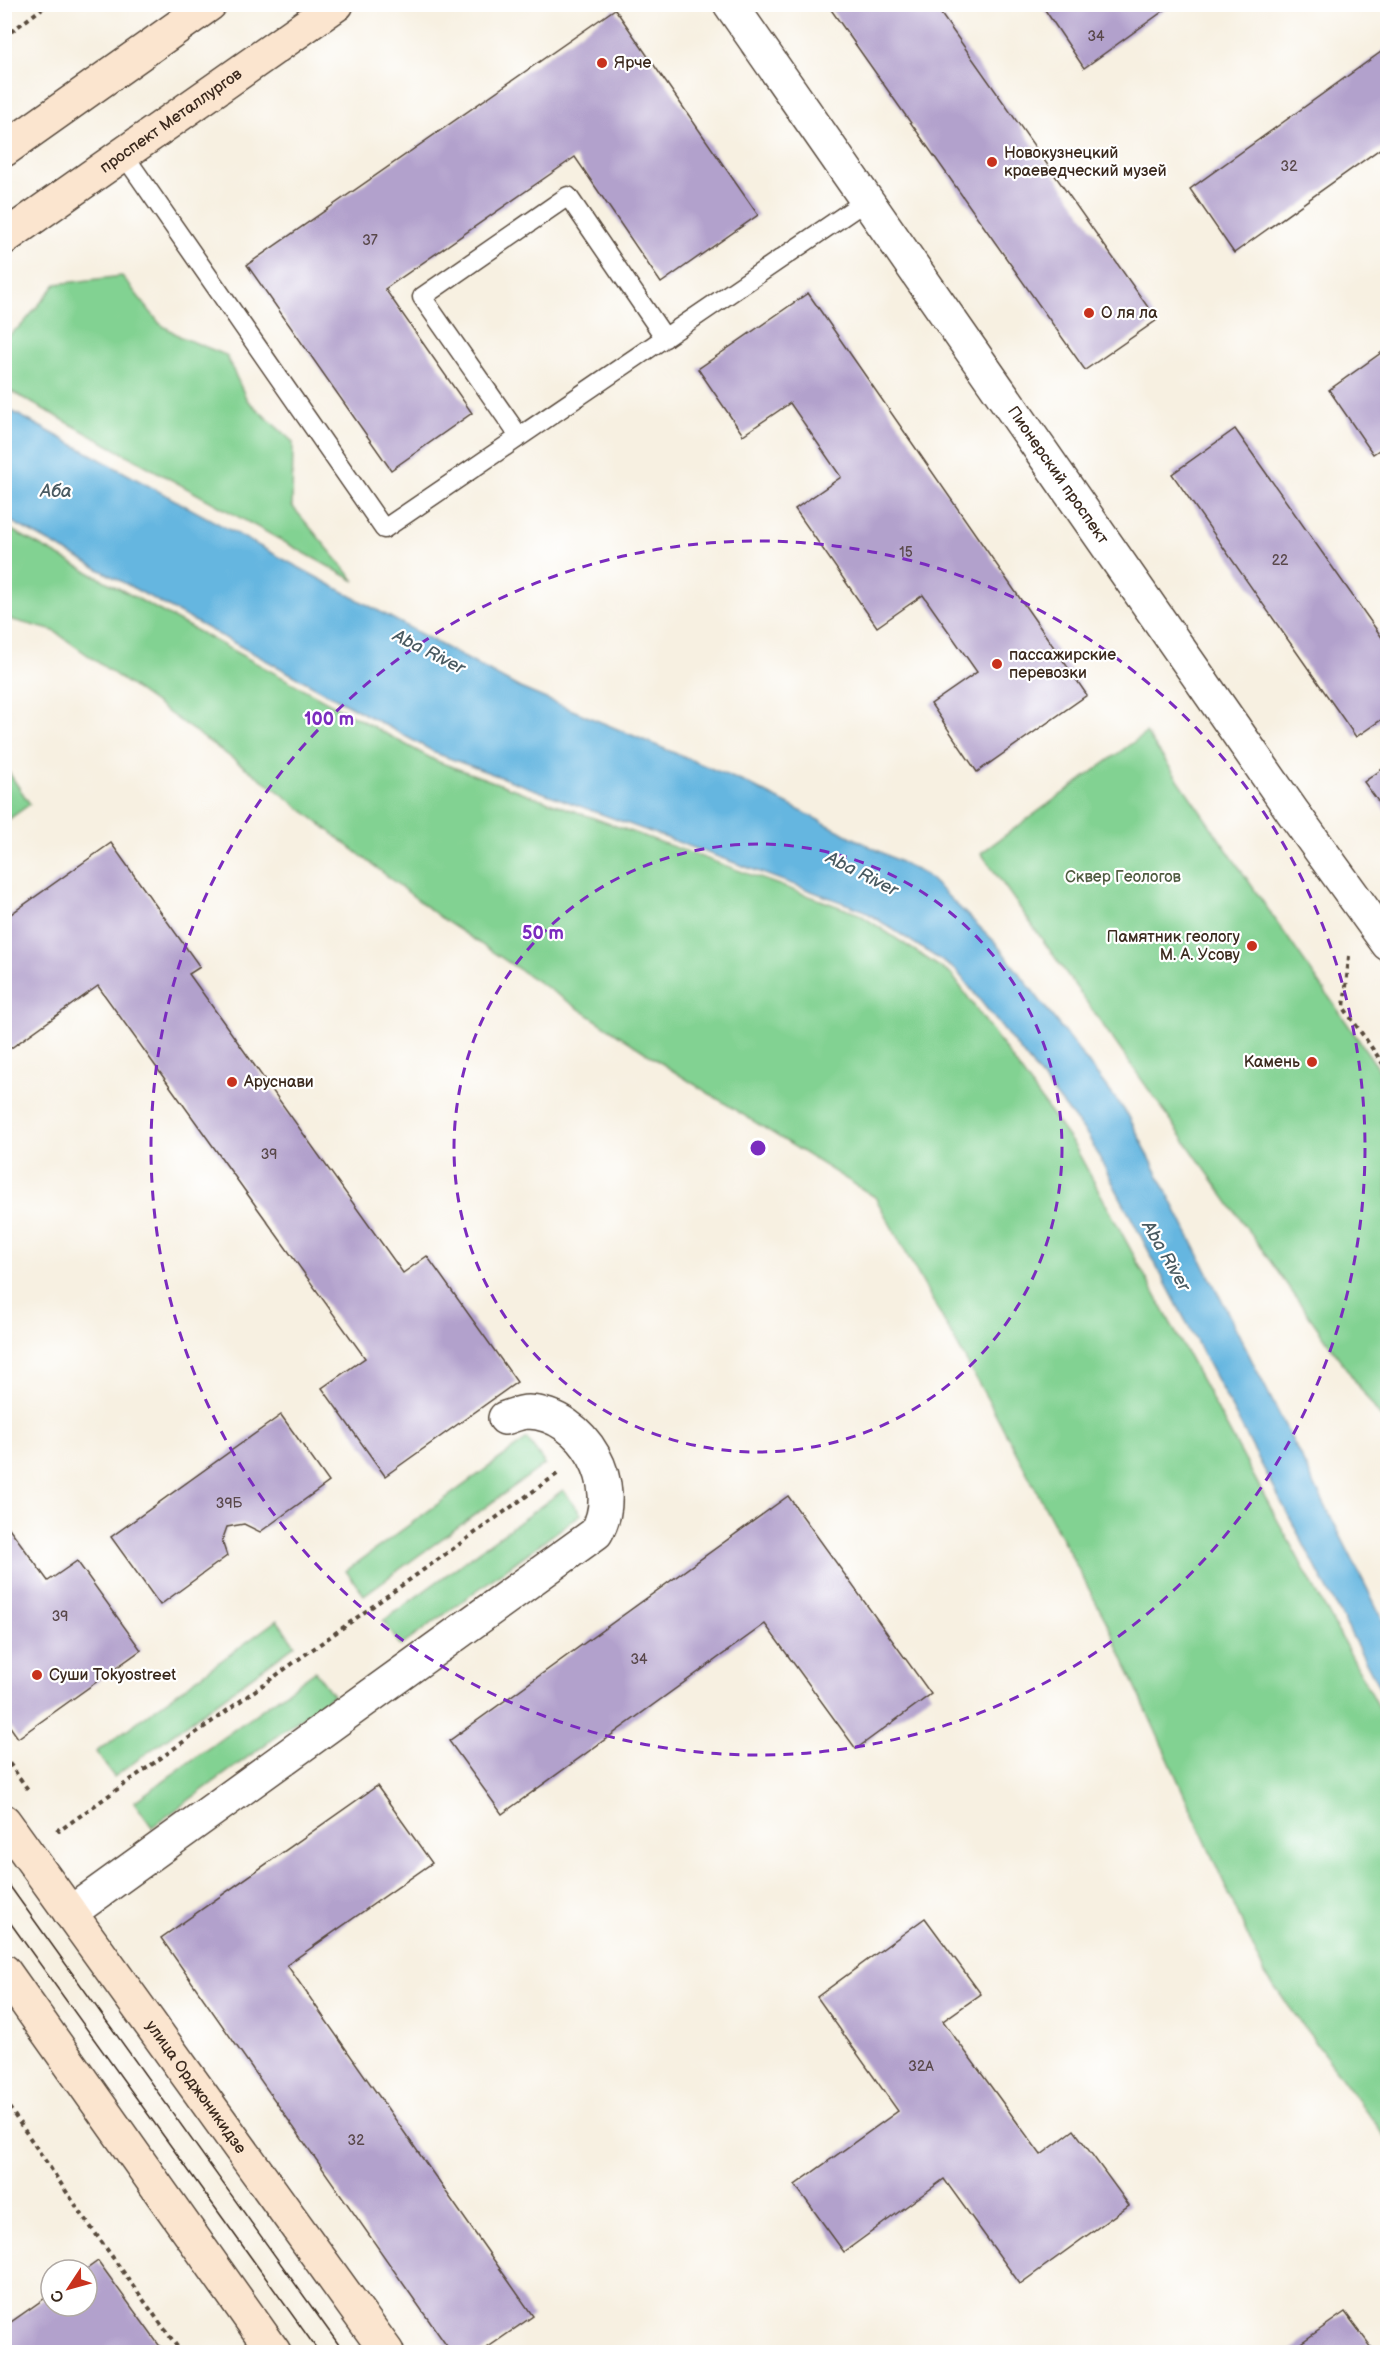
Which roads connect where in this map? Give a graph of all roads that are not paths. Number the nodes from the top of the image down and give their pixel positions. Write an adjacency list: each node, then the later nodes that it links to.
1 (210, 4): 4 (main road)
2 (337, 4): 5 (main road, проспект Металлургов)
3 (730, 4): 6 (street, Пионерский проспект)
4 (4, 150)
5 (124, 155): 7 (main road, проспект Металлургов); 9 (lane)
6 (867, 200): 8 (lane); 10 (street, Пионерский проспект)
7 (4, 238)
8 (664, 338): 9 (lane); 9 (lane)
9 (519, 436)
10 (1388, 944)
11 (505, 1418): 13 (street)
12 (4, 1821): 13 (main road, улица Орджоникидзе)
13 (70, 1913): 16 (main road, улица Орджоникидзе)
14 (4, 1971): 15 (main road)
15 (274, 2352)
16 (387, 2352)

